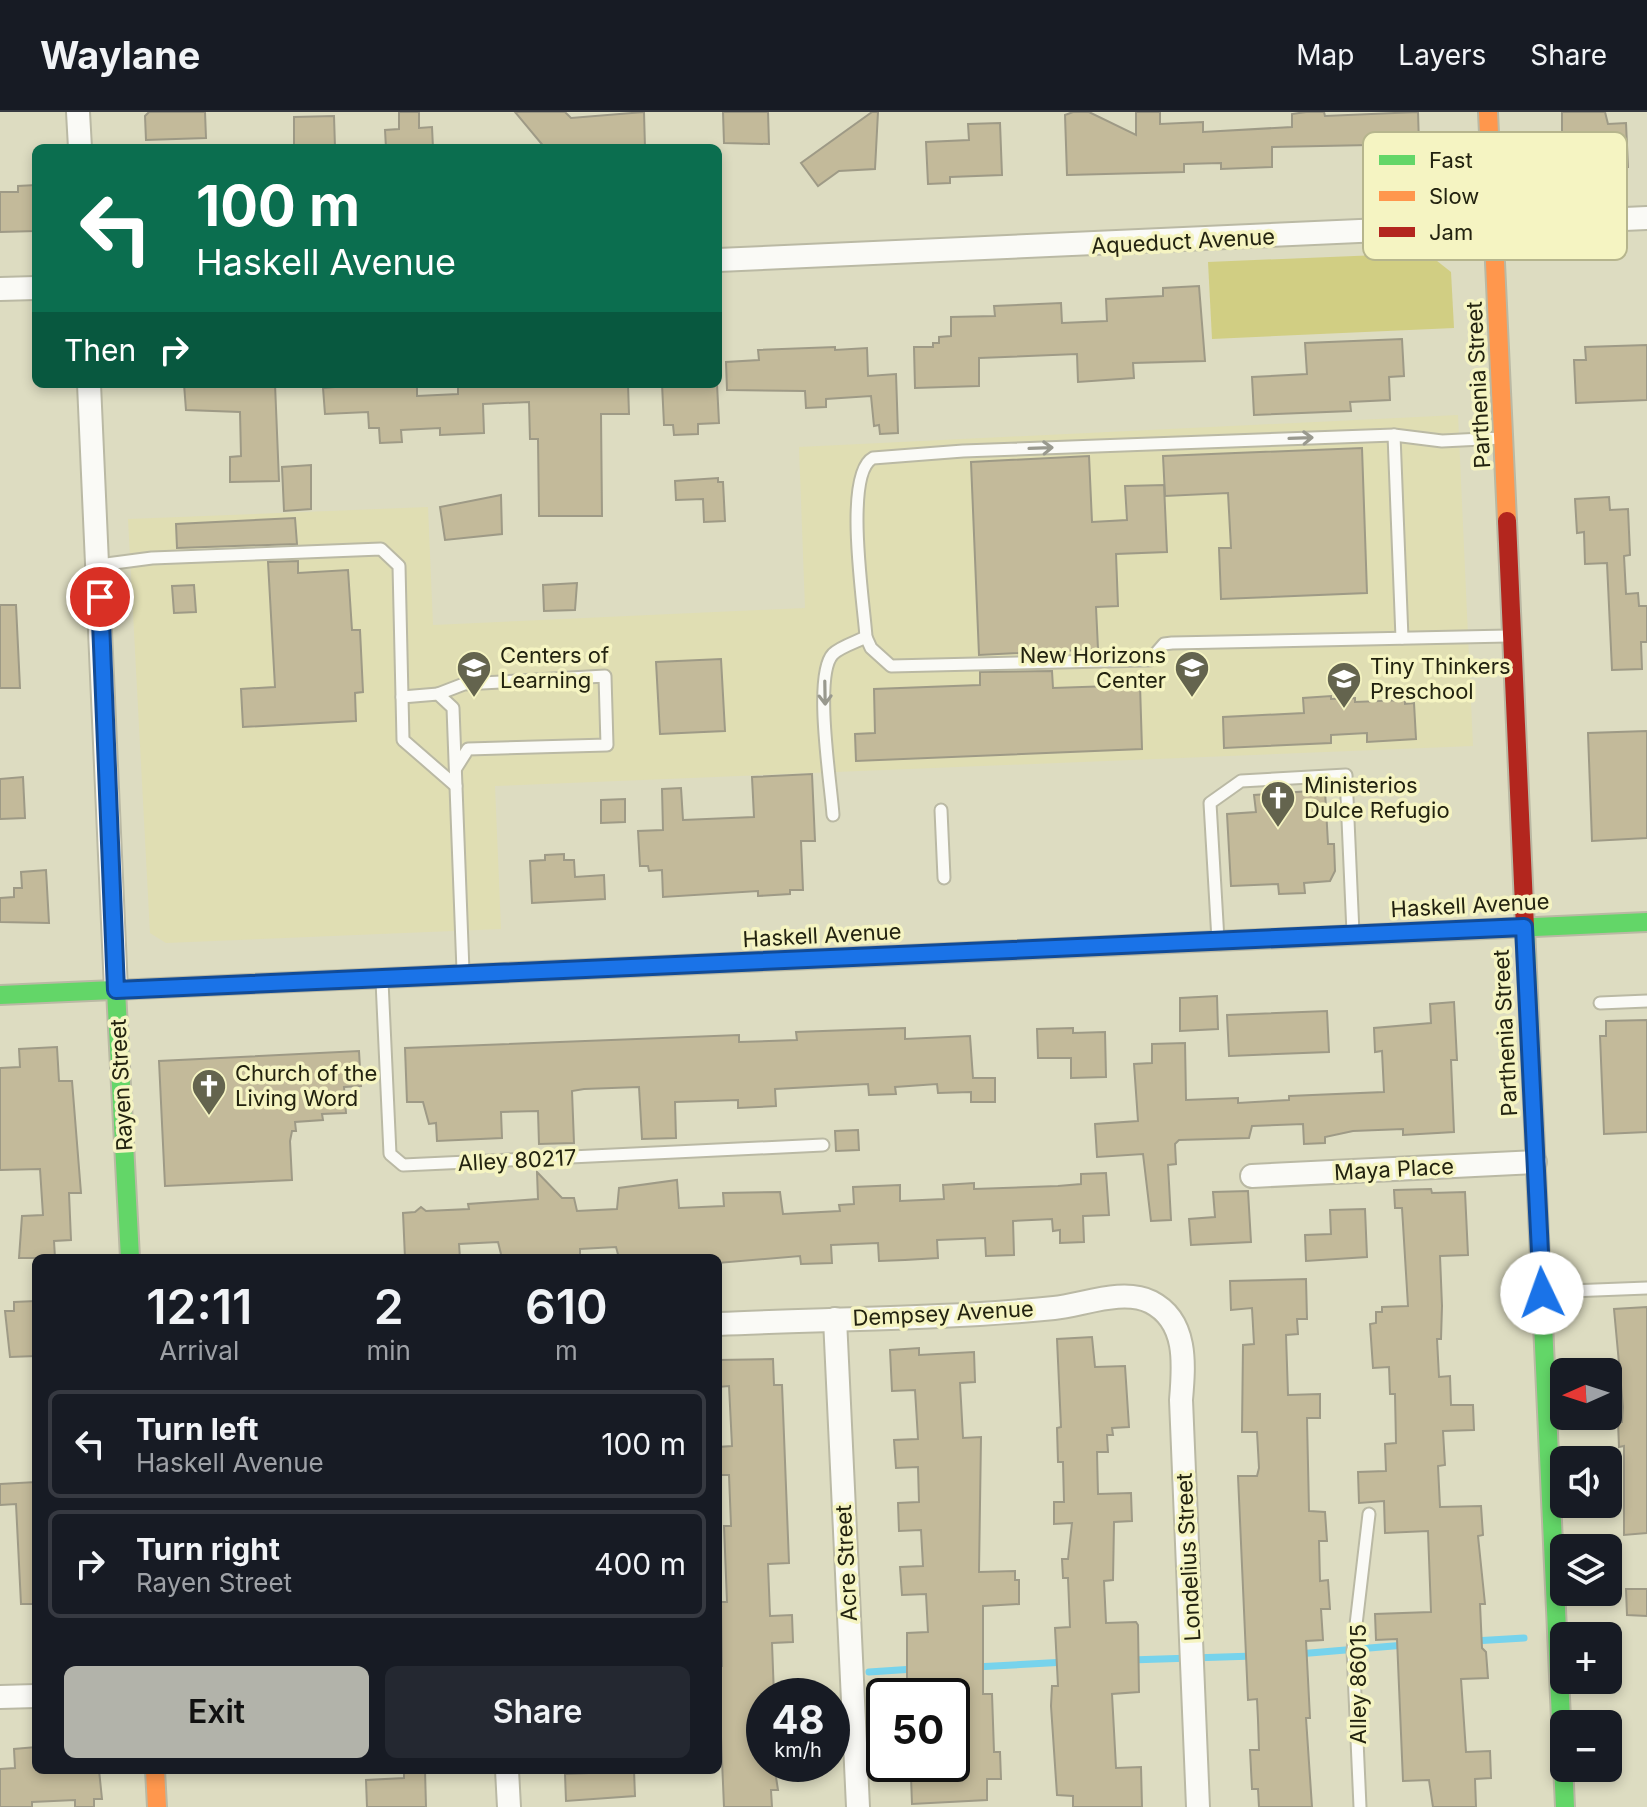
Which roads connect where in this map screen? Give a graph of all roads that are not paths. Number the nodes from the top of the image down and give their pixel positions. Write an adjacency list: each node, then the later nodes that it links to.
1 (78, 112): 4 (street)
2 (1488, 112): 3 (main road, Parthenia Street)
3 (1489, 132)
4 (80, 144)
5 (1647, 218): 6 (street, Aqueduct Avenue)
6 (1627, 219)
7 (1363, 233): 8 (street, Aqueduct Avenue)
8 (722, 260)
9 (1497, 260): 14 (main road, Parthenia Street)
10 (32, 288): 11 (street)
11 (0, 289)
12 (89, 388): 15 (street, Rayen Street)
13 (1394, 435): 14 (lane); 17 (lane, one-way to 13); 18 (lane)
14 (1505, 438): 16 (main road, Parthenia Street)
15 (99, 565): 20 (lane); 32 (street, Rayen Street)
16 (1513, 636): 18 (lane); 27 (main road, Parthenia Street)
17 (866, 637): 18 (lane); 24 (lane, one-way to 24)
18 (1402, 638)
19 (438, 694): 20 (lane); 21 (lane); 21 (lane)
20 (402, 697): 22 (lane)
21 (455, 769): 22 (lane)
22 (456, 786): 30 (lane)
23 (941, 810): 25 (lane)
24 (833, 815)
25 (944, 878)
26 (1647, 922): 27 (main road, Haskell Avenue)
27 (1524, 927): 28 (main road, Haskell Avenue); 37 (main road, Parthenia Street)
28 (1353, 935): 29 (main road, Haskell Avenue); 29 (lane)
29 (1218, 941): 30 (main road, Haskell Avenue)
30 (463, 976): 31 (main road, Haskell Avenue)
31 (382, 980): 32 (main road, Haskell Avenue); 36 (lane, Alley 80217)
32 (116, 990): 33 (main road, Haskell Avenue); 39 (main road, Rayen Street)
33 (0, 995)
34 (1647, 1001): 35 (lane)
35 (1600, 1003)
36 (823, 1145)
37 (1535, 1162): 38 (street, Maya Place); 41 (main road, Parthenia Street)
38 (1252, 1176)
39 (130, 1254)
40 (1647, 1288): 41 (lane)
41 (1542, 1293): 55 (main road, Parthenia Street)
42 (1165, 1311): 43 (street, Dempsey Avenue); 53 (street, Londelius Street)
43 (835, 1319): 44 (street, Dempsey Avenue); 52 (street, Acre Street)
44 (722, 1324)
45 (1369, 1514): 54 (lane, Alley 86015)
46 (32, 1696): 47 (street)
47 (0, 1697)
48 (155, 1774): 50 (main road)
49 (507, 1774): 51 (street)
50 (157, 1807)
51 (509, 1807)
52 (858, 1807)
53 (1198, 1807)
54 (1360, 1807)
55 (1565, 1807)

